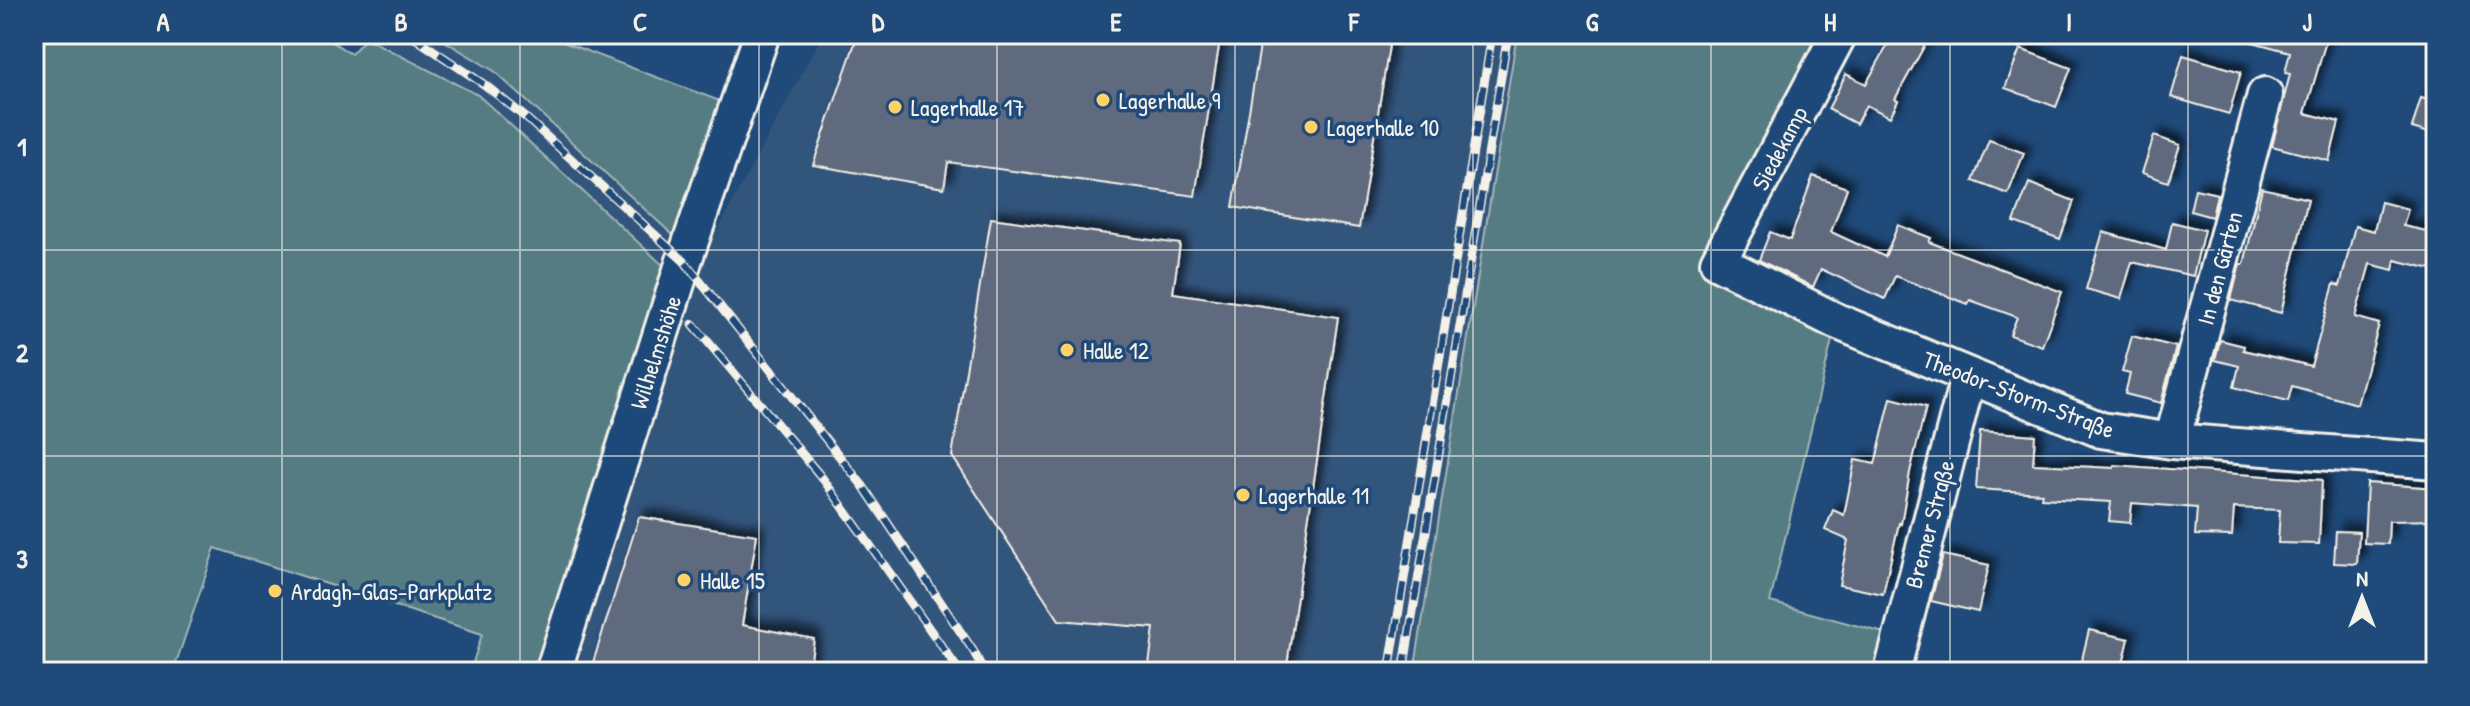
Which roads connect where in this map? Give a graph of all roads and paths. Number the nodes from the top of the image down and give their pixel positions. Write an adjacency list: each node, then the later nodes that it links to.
1 (762, 34): 8 (street, Wilhelmshöhe)
2 (1839, 34): 4 (street, Siedekamp)
3 (2265, 95): 6 (street, In den Gärten)
4 (1718, 262): 5 (street, Theodor-Storm-Straße)
5 (1968, 377): 6 (street, Theodor-Storm-Straße); 9 (street, Bremer Straße)
6 (2172, 441): 7 (street, Theodor-Storm-Straße)
7 (2436, 461)
8 (553, 672)
9 (1892, 672)

